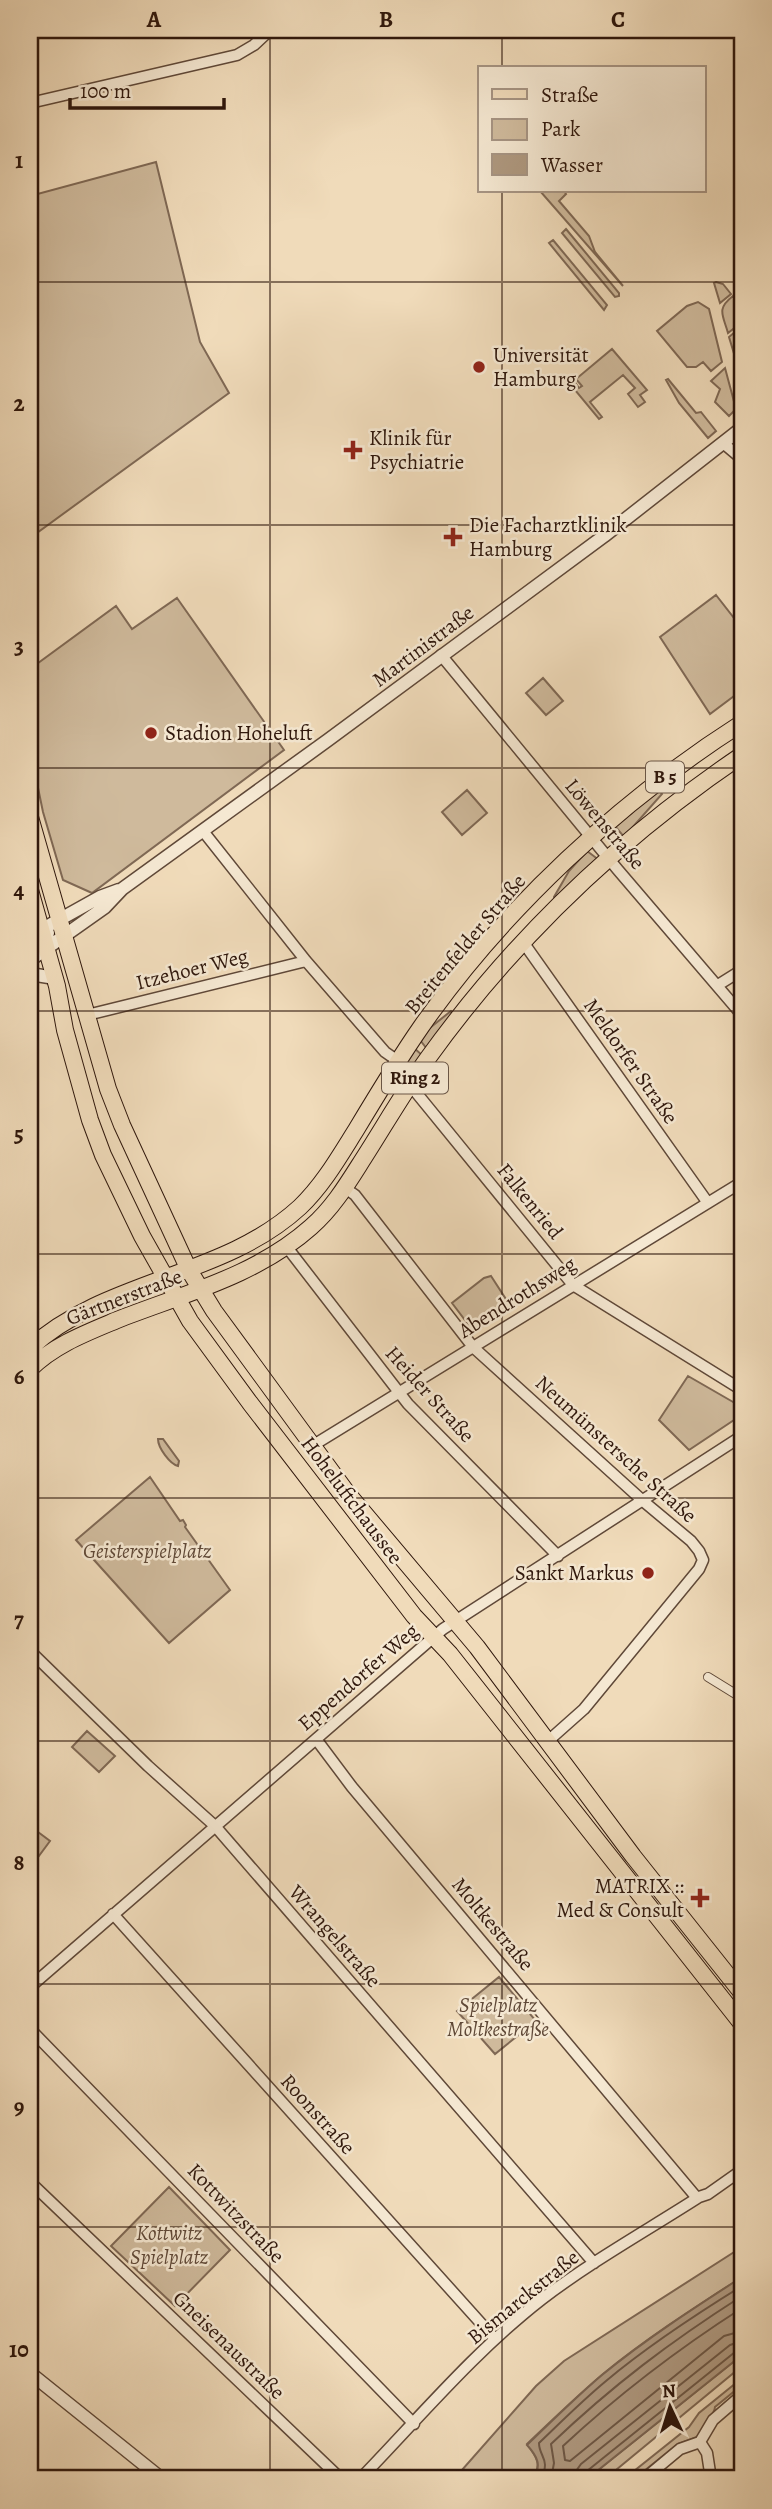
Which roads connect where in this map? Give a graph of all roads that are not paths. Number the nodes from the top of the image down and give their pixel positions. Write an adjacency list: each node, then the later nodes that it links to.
1 (270, 30): 2 (street)
2 (30, 103)
3 (742, 428): 4 (street, Martinistraße)
4 (723, 443): 5 (street); 6 (street, Martinistraße)
5 (742, 459)
6 (441, 655): 10 (street, Martinistraße); 11 (street, Löwenstraße)
7 (742, 723): 11 (main road, Breitenfelder Straße / B 5)
8 (742, 755): 12 (main road, Breitenfelder Straße / Ring 2)
9 (30, 817): 14 (main road)
10 (202, 831): 14 (street, Martinistraße); 18 (street)
11 (592, 838): 12 (street, Löwenstraße); 25 (main road, Breitenfelder Straße / Ring 2)
12 (609, 859): 15 (main road, Breitenfelder Straße / Ring 2); 22 (street, Löwenstraße)
13 (30, 890): 14 (main road)
14 (50, 934): 16 (street); 17 (street); 21 (main road, Hoheluftchaussee); 24 (main road, Hoheluftchaussee)
15 (523, 942): 26 (main road, Breitenfelder Straße / Ring 2); 29 (street, Meldorfer Straße)
16 (30, 949)
17 (30, 960)
18 (306, 961): 24 (street, Itzehoer Weg); 25 (street)
19 (742, 970): 22 (street)
20 (30, 974): 21 (street)
21 (55, 978): 32 (main road, Hoheluftchaussee)
22 (718, 985): 23 (street, Löwenstraße)
23 (742, 1014)
24 (87, 1015): 31 (main road, Hoheluftchaussee)
25 (398, 1061): 31 (main road, Breitenfelder Straße / Ring 2)
26 (410, 1084): 28 (main road, Breitenfelder Straße / Ring 2); 33 (street, Falkenried)
27 (742, 1182): 29 (street, Abendrothsweg)
28 (345, 1188): 30 (main road, Breitenfelder Straße / Ring 2); 36 (street, Neumünstersche Straße)
29 (708, 1203): 33 (street, Abendrothsweg)
30 (286, 1246): 34 (main road, Breitenfelder Straße / Ring 2); 40 (street, Heider Straße)
31 (189, 1270): 32 (main road, Gärtnerstraße / Ring 2); 34 (main road, Hoheluftchaussee)
32 (165, 1277): 35 (main road, Hoheluftchaussee); 37 (main road, Gärtnerstraße / Ring 2)
33 (573, 1285): 36 (street, Abendrothsweg); 39 (street, Falkenried)
34 (201, 1289): 35 (main road, Gärtnerstraße / Ring 2); 42 (main road, Hoheluftchaussee)
35 (177, 1298): 38 (main road, Gärtnerstraße / Ring 2); 46 (main road, Hoheluftchaussee)
36 (473, 1347): 40 (street, Abendrothsweg); 43 (street, Neumünstersche Straße)
37 (30, 1348)
38 (30, 1369)
39 (742, 1390)
40 (399, 1394): 42 (street, Abendrothsweg); 44 (street, Heider Straße)
41 (742, 1436): 43 (street, Eppendorfer Weg)
42 (312, 1446): 45 (main road, Hoheluftchaussee)
43 (643, 1501): 44 (street, Eppendorfer Weg); 51 (street, Neumünstersche Straße)
44 (558, 1556): 45 (street, Eppendorfer Weg)
45 (455, 1621): 46 (street, Eppendorfer Weg); 51 (main road, Hoheluftchaussee)
46 (434, 1636): 50 (street, Eppendorfer Weg); 56 (main road, Hoheluftchaussee)
47 (30, 1651): 52 (street, Wrangelstraße)
48 (708, 1677): 49 (street)
49 (742, 1698)
50 (316, 1739): 52 (street, Eppendorfer Weg); 60 (street, Moltkestraße)
51 (548, 1741): 55 (main road, Hoheluftchaussee)
52 (215, 1826): 53 (street, Eppendorfer Weg); 61 (street, Wrangelstraße)
53 (113, 1914): 54 (street, Eppendorfer Weg); 62 (street, Roonstraße)
54 (30, 1987)
55 (742, 1993)
56 (742, 2024)
57 (30, 2029): 65 (street, Kottwitzstraße)
58 (742, 2170): 60 (street, Bismarckstraße)
59 (30, 2182): 68 (street, Gneisenaustraße)
60 (698, 2198): 61 (street, Bismarckstraße)
61 (594, 2263): 62 (street, Bismarckstraße)
62 (495, 2339): 65 (street, Bismarckstraße)
63 (30, 2373): 67 (street)
64 (742, 2395): 66 (street)
65 (414, 2424): 69 (street, Bismarckstraße)
66 (700, 2442): 70 (street); 71 (street)
67 (162, 2479)
68 (341, 2479)
69 (360, 2479)
70 (643, 2479)
71 (711, 2479)

